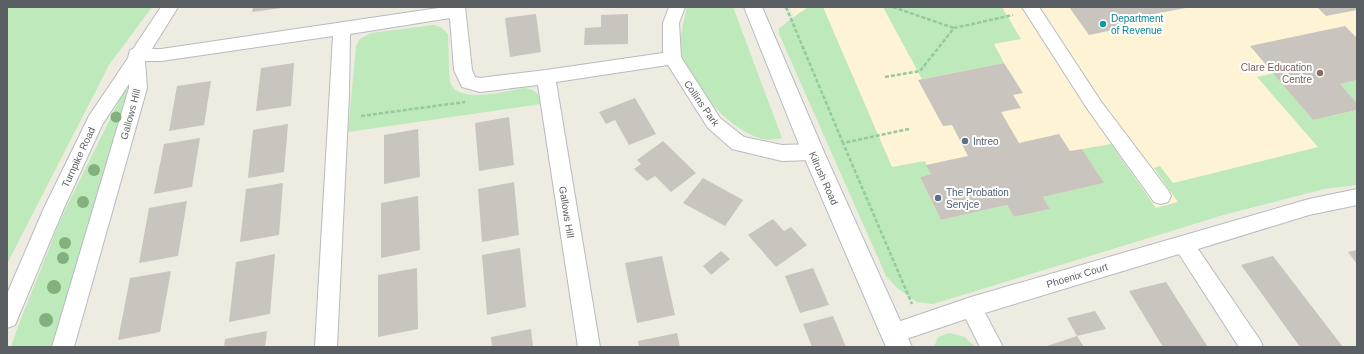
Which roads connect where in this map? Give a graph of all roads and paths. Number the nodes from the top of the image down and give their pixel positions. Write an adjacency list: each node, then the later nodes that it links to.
1 (170, 7): 10 (street, Turnpike Road)
2 (677, 7): 11 (street)
3 (786, 7): 17 (path)
4 (892, 7): 8 (path)
5 (756, 8): 18 (main road, Kilrush Road)
6 (458, 9): 9 (street); 12 (street)
7 (1032, 9): 8 (path); 19 (street)
8 (954, 28): 13 (path)
9 (342, 29): 10 (street); 15 (street)
10 (136, 55): 23 (street, Turnpike Road); 26 (street, Gallows Hill)
11 (672, 58): 12 (street); 18 (street, Collins Park)
12 (546, 77): 28 (street, Gallows Hill)
13 (885, 77)
14 (471, 101): 15 (path)
15 (338, 119): 27 (street)
16 (909, 129): 17 (path)
17 (843, 143): 24 (path)
18 (813, 152): 25 (main road, Kilrush Road)
19 (1161, 196)
20 (1357, 197): 21 (street, Phoenix Court)
21 (1183, 244): 22 (street, Phoenix Court); 30 (street)
22 (971, 307): 24 (street, Phoenix Court); 29 (street)
23 (7, 318)
24 (921, 324): 25 (street, Phoenix Court)
25 (896, 340)
26 (64, 347)
27 (326, 347)
28 (589, 347)
29 (992, 347)
30 (1252, 347)

